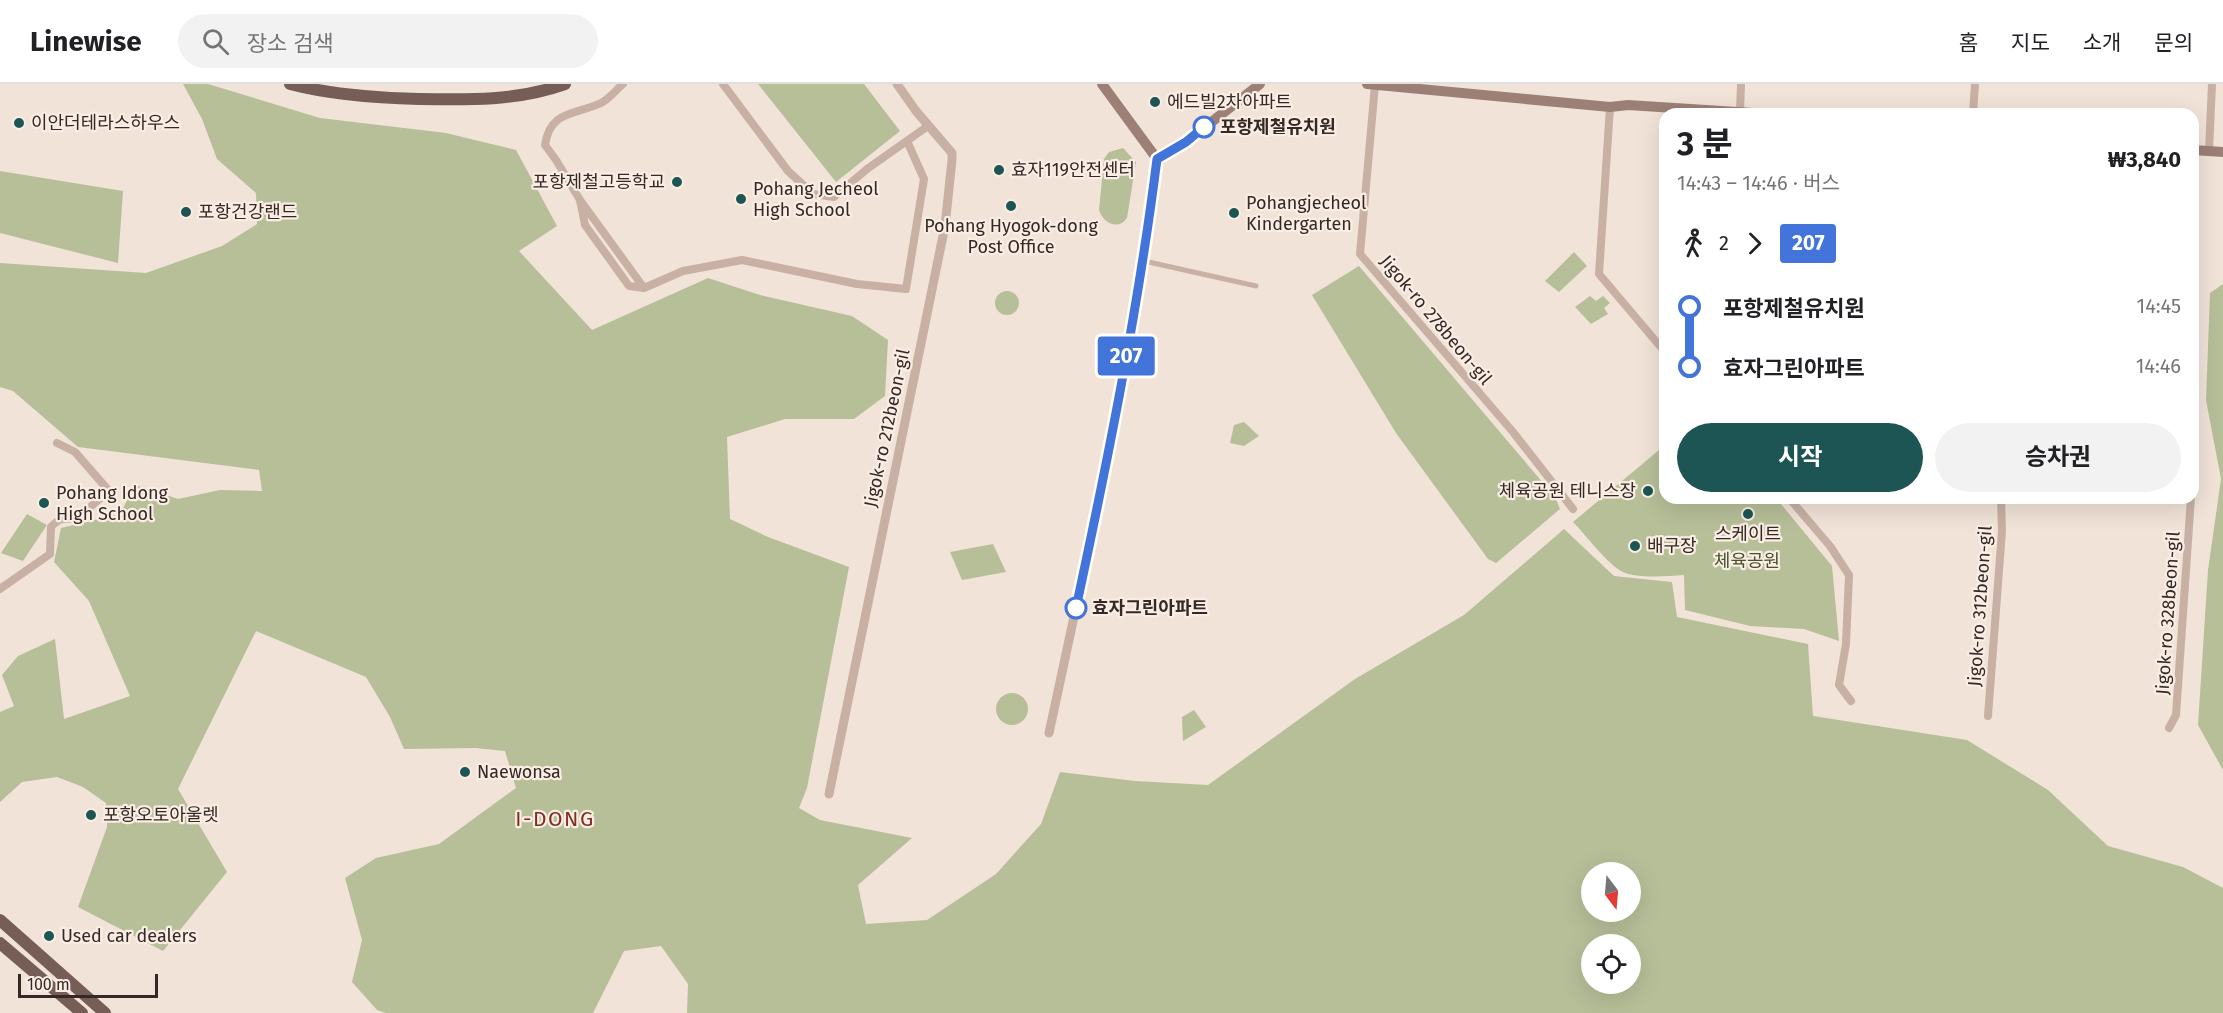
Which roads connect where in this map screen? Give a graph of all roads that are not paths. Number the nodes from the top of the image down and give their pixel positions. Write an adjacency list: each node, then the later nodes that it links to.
1 (290, 84): 2 (main road)
2 (565, 84)
3 (723, 84): 17 (street)
4 (897, 84): 16 (street, Jigok-ro 212beon-gil)
5 (1102, 84): 21 (main road)
6 (1260, 84): 21 (main road)
7 (1371, 84): 12 (main road); 29 (street, Jigok-ro 278beon-gil)
8 (1741, 84): 14 (street)
9 (1975, 84): 15 (street)
10 (2212, 84): 19 (street)
11 (621, 86): 17 (street)
12 (1610, 107): 13 (main road); 24 (street)
13 (1684, 108)
14 (1740, 108)
15 (1973, 108)
16 (928, 126): 17 (street); 35 (street, Jigok-ro 212beon-gil)
17 (907, 141)
18 (2199, 150): 19 (main road)
19 (2209, 151): 20 (main road)
20 (2223, 152)
21 (1157, 159): 22 (street)
22 (1144, 261): 23 (street); 34 (street)
23 (1256, 286)
24 (1659, 345)
25 (57, 443): 30 (street)
26 (1794, 504): 31 (street)
27 (2001, 504): 32 (street, Jigok-ro 312beon-gil)
28 (2190, 504): 33 (street, Jigok-ro 328beon-gil)
29 (1573, 509)
30 (0, 589)
31 (1851, 701)
32 (1988, 716)
33 (2169, 728)
34 (1049, 734)
35 (829, 794)
36 (0, 920): 39 (main road)
37 (0, 942): 38 (main road)
38 (82, 1013)
39 (105, 1013)

